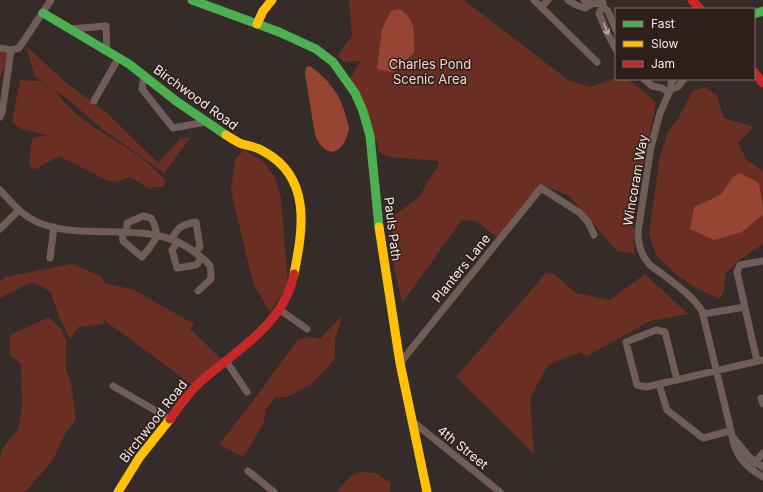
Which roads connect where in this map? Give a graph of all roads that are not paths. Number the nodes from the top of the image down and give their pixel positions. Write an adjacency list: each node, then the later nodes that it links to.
1 (51, 0): 13 (street)
2 (192, 0): 14 (street, Pauls Path)
3 (272, 0): 14 (street)
4 (534, 0): 11 (street)
5 (548, 0): 11 (street)
6 (568, 0): 9 (street)
7 (584, 0): 9 (street)
8 (692, 0): 12 (street)
9 (592, 4): 10 (street)
10 (603, 4): 15 (street); 17 (street, one-way to 17)
11 (541, 7): 22 (street)
12 (699, 8)
13 (43, 13): 16 (street, Birchwood Road); 19 (street)
14 (257, 24): 54 (street, Pauls Path)
15 (615, 28)
16 (70, 29): 20 (street, Birchwood Road); 20 (street)
17 (615, 47)
18 (0, 48): 19 (street)
19 (11, 50): 33 (street)
20 (107, 50): 21 (street, Birchwood Road)
21 (119, 57): 24 (street, Birchwood Road); 32 (street)
22 (596, 62)
23 (755, 73): 29 (street)
24 (144, 75): 34 (street, Birchwood Road); 34 (street)
25 (645, 80): 30 (street)
26 (658, 80): 30 (street)
27 (673, 80): 31 (street, Wincoram Way)
28 (683, 80): 31 (street, Wincoram Way)
29 (763, 83)
30 (662, 88): 31 (street)
31 (670, 91): 50 (street, Wincoram Way)
32 (94, 101)
33 (0, 117)
34 (206, 122): 49 (street, Birchwood Road)
35 (0, 190): 36 (street)
36 (19, 210): 37 (street); 38 (street)
37 (54, 227): 39 (street); 44 (street)
38 (0, 229)
39 (124, 231): 40 (street); 40 (street); 40 (street)
40 (156, 235): 42 (street)
41 (594, 235): 54 (street, Planters Lane)
42 (175, 240): 43 (street); 43 (street); 45 (street)
43 (195, 252): 45 (street)
44 (50, 258)
45 (202, 258): 47 (street)
46 (763, 261): 48 (street)
47 (198, 291)
48 (745, 307): 50 (street); 53 (street)
49 (280, 310): 51 (street); 52 (street, Birchwood Road)
50 (703, 314): 55 (street, Wincoram Way)
51 (307, 329)
52 (226, 360): 59 (street); 60 (street, Birchwood Road)
53 (760, 361): 55 (street)
54 (400, 363): 61 (street, Pauls Path)
55 (717, 370): 56 (street); 62 (street, Wincoram Way)
56 (677, 380): 57 (street); 57 (street)
57 (659, 384): 62 (street)
58 (113, 386): 60 (street)
59 (247, 392)
60 (170, 419): 69 (street, Birchwood Road)
61 (412, 420): 71 (street, Pauls Path); 72 (street, 4th Street)
62 (731, 433): 64 (street, Wincoram Way); 66 (street, Wincoram Way)
63 (763, 453): 64 (street)
64 (756, 462): 65 (street, Wincoram Way); 66 (street)
65 (763, 467)
66 (751, 468): 68 (street, Wincoram Way)
67 (248, 470): 70 (street)
68 (763, 477)
69 (119, 492)
70 (274, 492)
71 (427, 492)
72 (500, 492)

